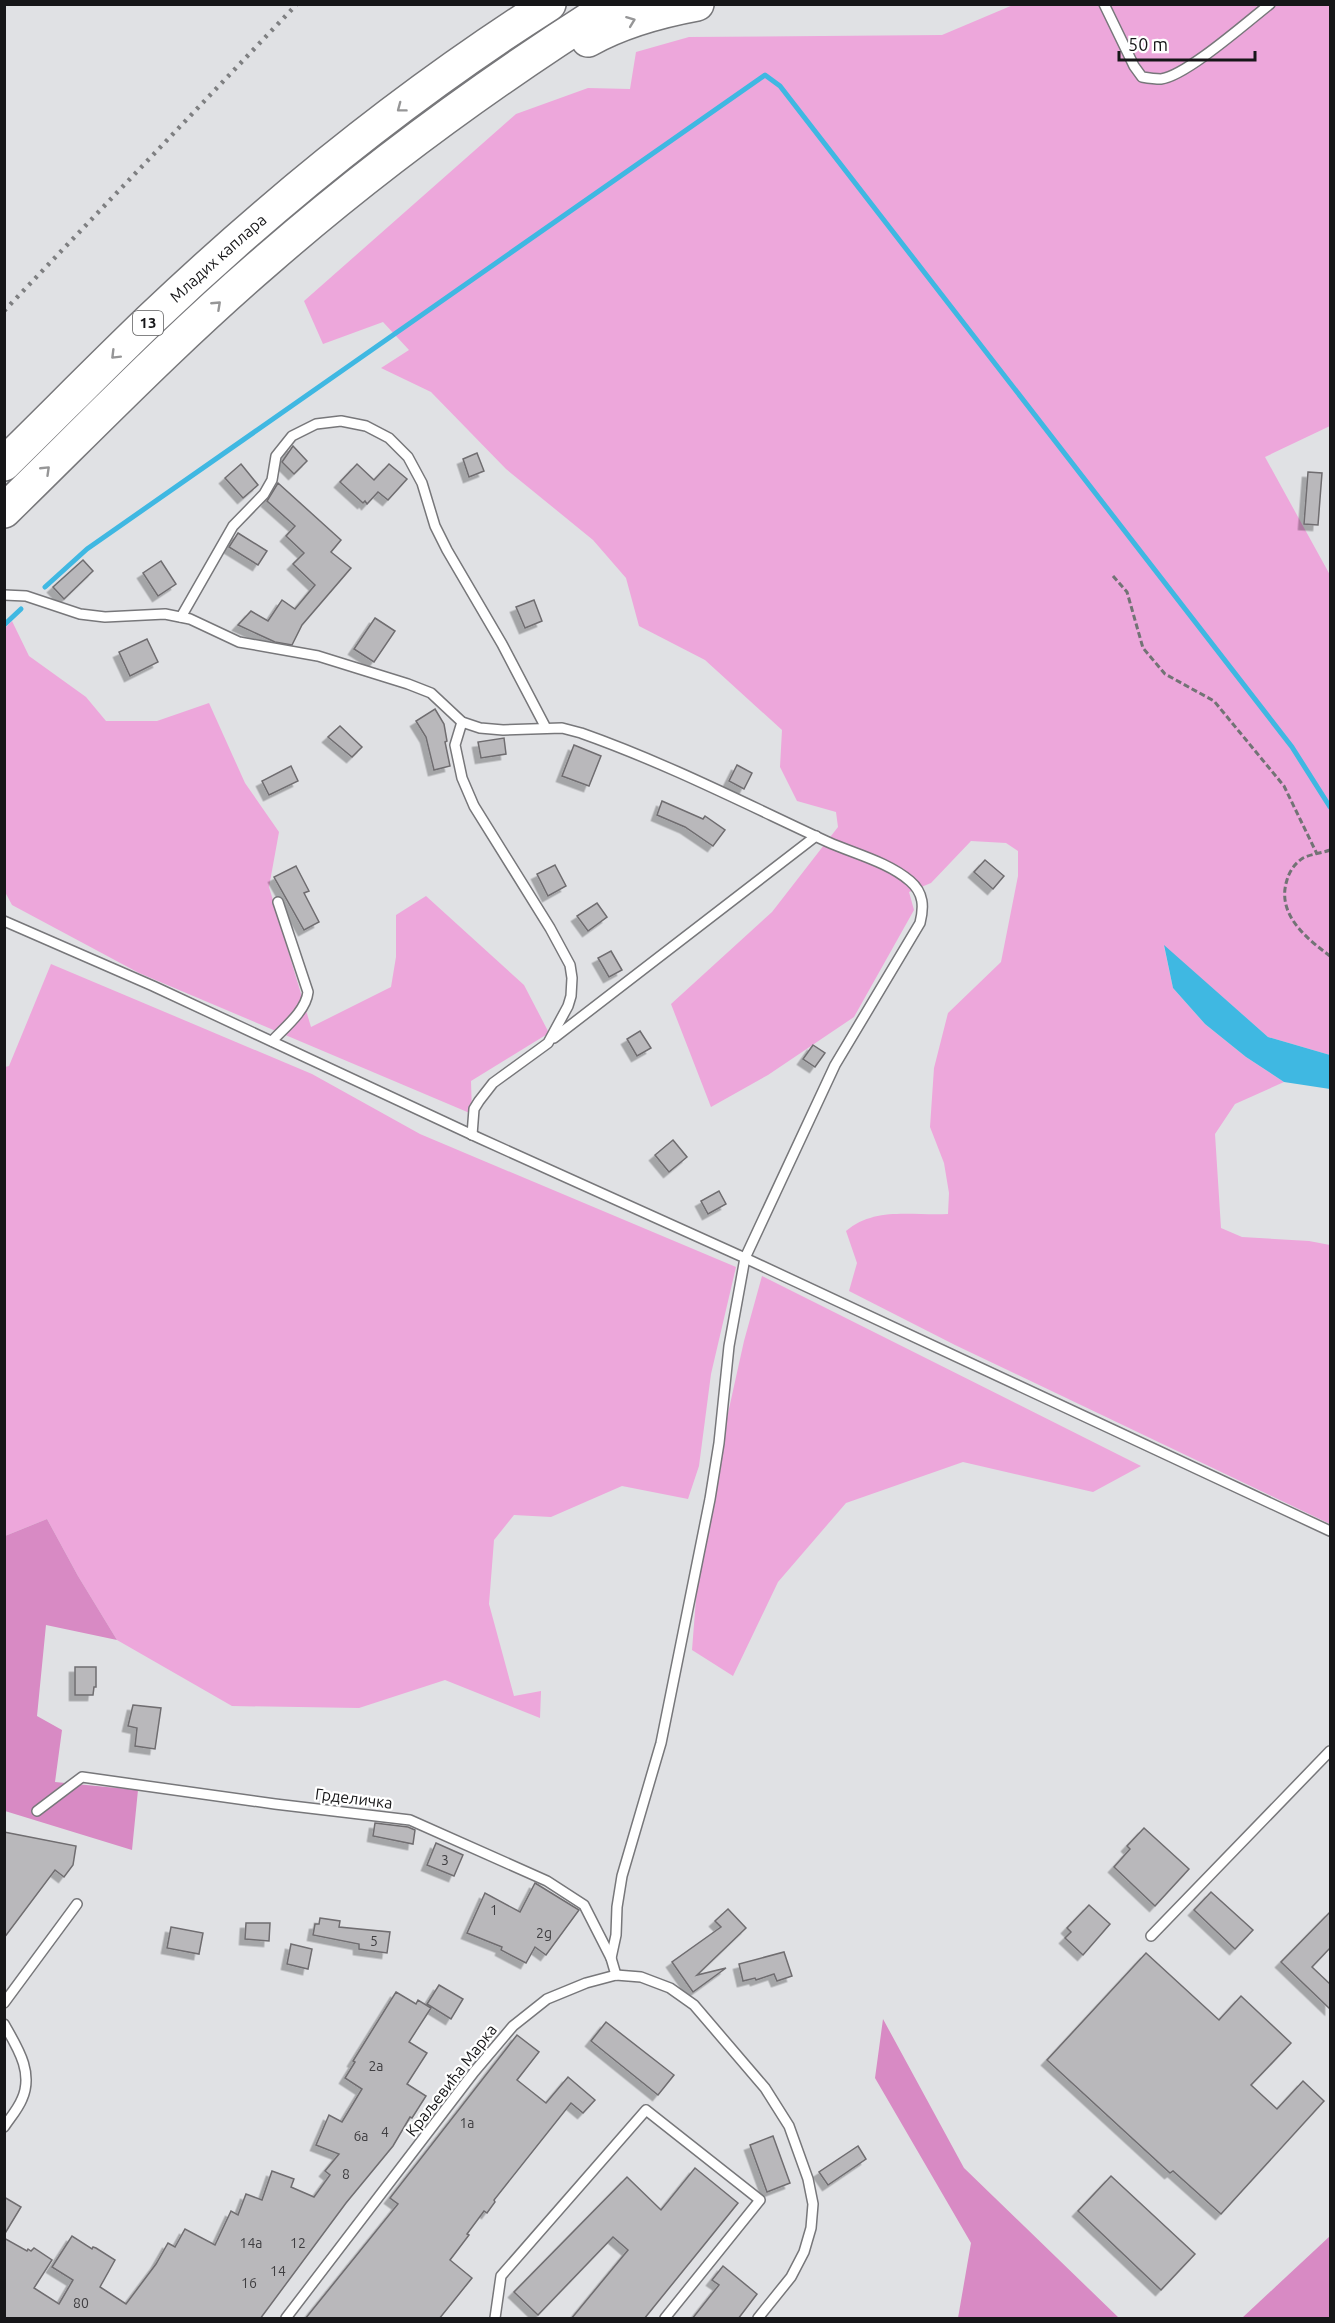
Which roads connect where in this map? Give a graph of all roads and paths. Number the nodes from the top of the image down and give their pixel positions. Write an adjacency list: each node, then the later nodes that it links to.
1 (530, 4): 7 (highway)
2 (549, 4): 7 (highway, 13)
3 (613, 4): 8 (highway, 13)
4 (697, 4): 8 (highway, one-way to 4)
5 (1104, 4): 6 (lane)
6 (1270, 4)
7 (448, 72): 9 (highway, Младих каплара / 13, one-way to 9)
8 (415, 141): 10 (highway, Младих каплара / 13, one-way to 8)
9 (4, 464)
10 (4, 511)
11 (1113, 576): 18 (path)
12 (4, 595): 13 (lane)
13 (181, 617): 14 (lane); 15 (lane)
14 (462, 722): 15 (lane); 23 (lane)
15 (546, 728): 16 (lane)
16 (816, 837): 23 (lane); 25 (lane)
17 (1330, 850): 18 (path)
18 (1317, 854): 21 (path)
19 (278, 903): 22 (lane)
20 (4, 921): 22 (lane)
21 (1330, 956)
22 (272, 1041): 24 (lane)
23 (548, 1043): 24 (lane)
24 (472, 1135): 25 (lane)
25 (745, 1258): 26 (lane); 31 (lane)
26 (1330, 1532)
27 (1330, 1750): 30 (lane)
28 (37, 1811): 31 (lane, Грделичка)
29 (77, 1904): 33 (lane)
30 (1151, 1936)
31 (611, 1958): 32 (lane, Грделичка)
32 (616, 1975): 36 (lane, Краљевића Марка); 39 (lane, Краљевића Марка)
33 (4, 2003)
34 (4, 2024): 35 (lane)
35 (4, 2127)
36 (286, 2319)
37 (495, 2319): 38 (lane)
38 (664, 2319)
39 (758, 2319)

